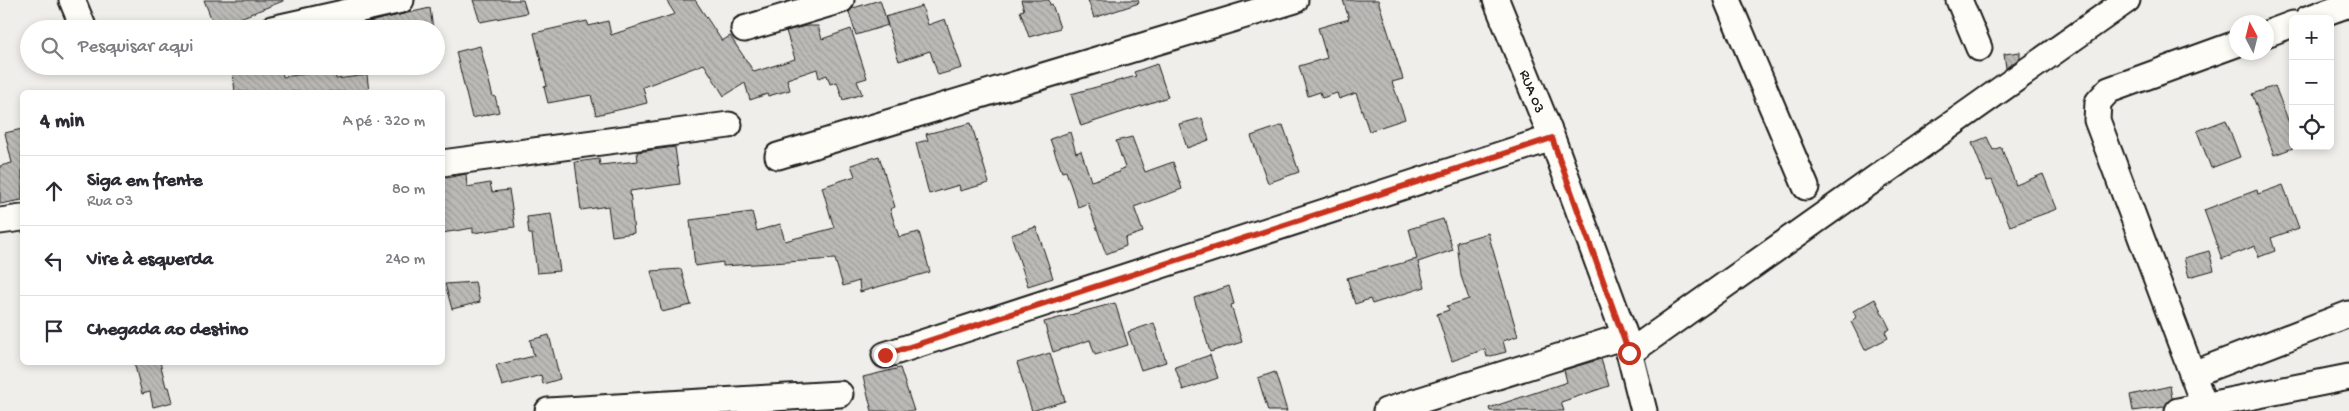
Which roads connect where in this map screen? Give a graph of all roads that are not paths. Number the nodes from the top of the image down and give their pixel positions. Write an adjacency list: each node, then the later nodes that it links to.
1 (72, 0): 11 (street)
2 (401, 0): 12 (street)
3 (841, 0): 14 (street)
4 (1295, 0): 20 (street)
5 (1496, 0): 19 (street, RUA 03)
6 (1727, 0): 22 (street)
7 (1959, 0): 17 (street)
8 (2127, 0): 26 (street)
9 (2349, 4): 10 (street)
10 (2319, 15)
11 (80, 20)
12 (312, 20)
13 (2289, 25): 15 (street)
14 (744, 29)
15 (2274, 31)
16 (2229, 47): 28 (street)
17 (1979, 48)
18 (729, 125): 21 (street)
19 (1552, 138): 26 (street, RUA 03); 27 (street)
20 (778, 156)
21 (445, 163)
22 (1806, 186)
23 (20, 218): 24 (street)
24 (0, 221)
25 (2349, 314): 28 (street)
26 (1627, 344): 33 (street); 34 (street, RUA 03)
27 (885, 355)
28 (2193, 374): 31 (street)
29 (2349, 377): 31 (street)
30 (840, 394): 32 (street)
31 (2204, 405): 35 (street)
32 (548, 411)
33 (1386, 411)
34 (1644, 411)
35 (2178, 411)

